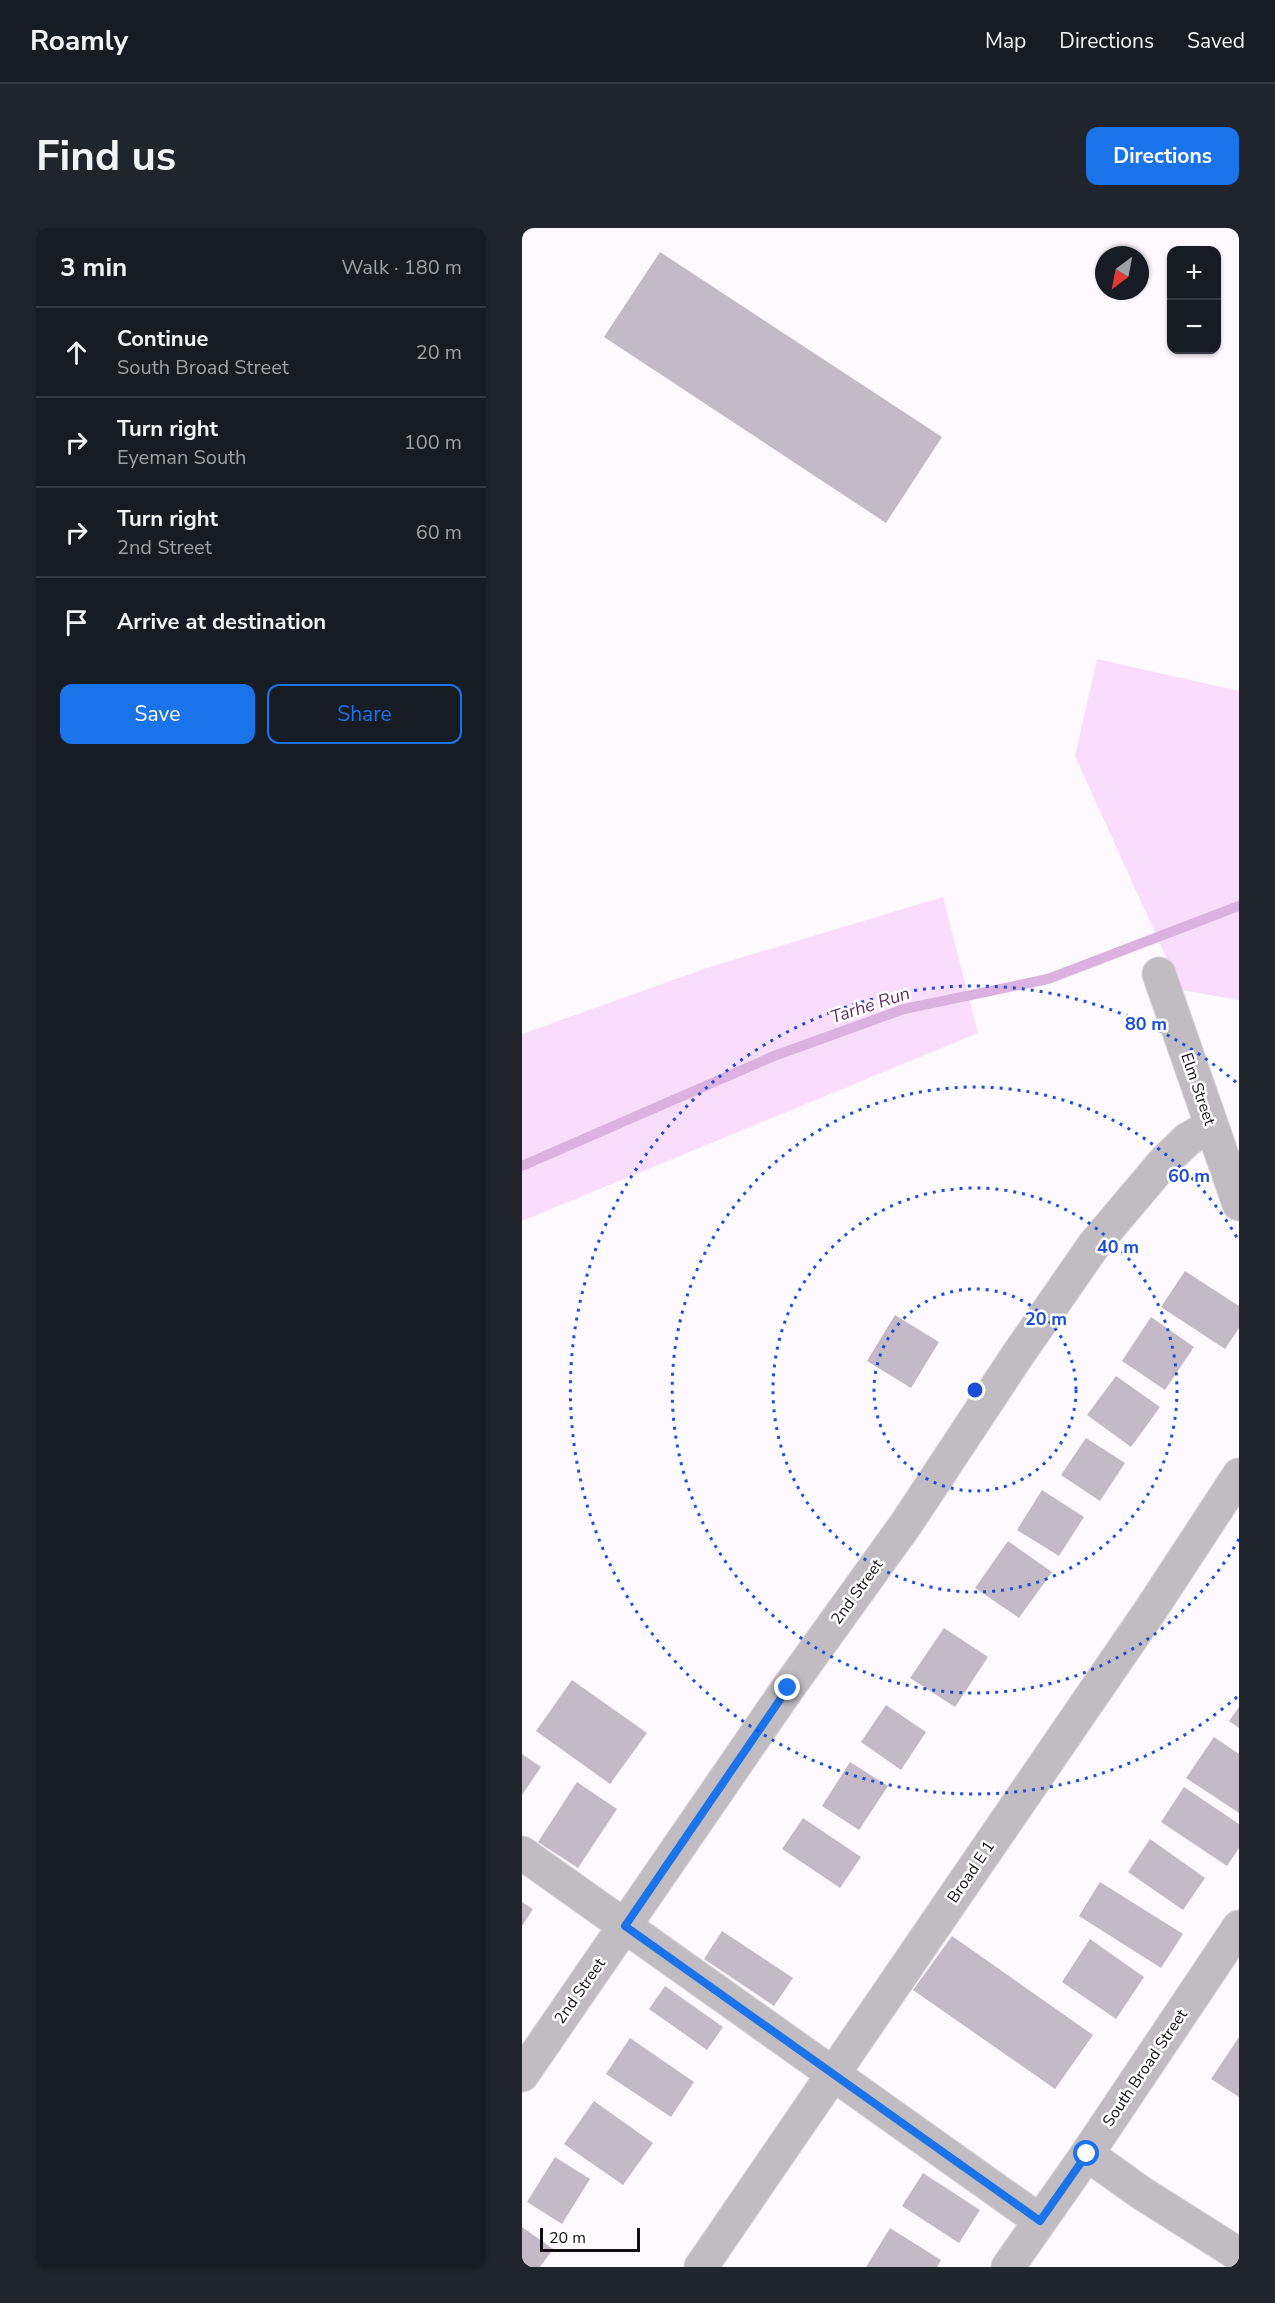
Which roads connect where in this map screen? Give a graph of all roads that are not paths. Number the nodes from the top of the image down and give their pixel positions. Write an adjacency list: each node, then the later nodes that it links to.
1 (1159, 974): 2 (street, Elm Street)
2 (1211, 1126): 3 (street, Elm Street); 6 (street, 2nd Street)
3 (1239, 1204)
4 (1239, 1475): 8 (street, Broad E 1)
5 (522, 1853): 6 (street)
6 (625, 1926): 8 (street); 9 (street, 2nd Street)
7 (1239, 1927): 10 (street, South Broad Street)
8 (834, 2073): 11 (street); 13 (street, Broad E 1)
9 (522, 2075)
10 (1087, 2154): 11 (street, South Broad Street); 12 (street)
11 (1040, 2221): 14 (street, South Broad Street)
12 (1239, 2253): 15 (street)
13 (701, 2267)
14 (1008, 2267)
15 (1230, 2267)

